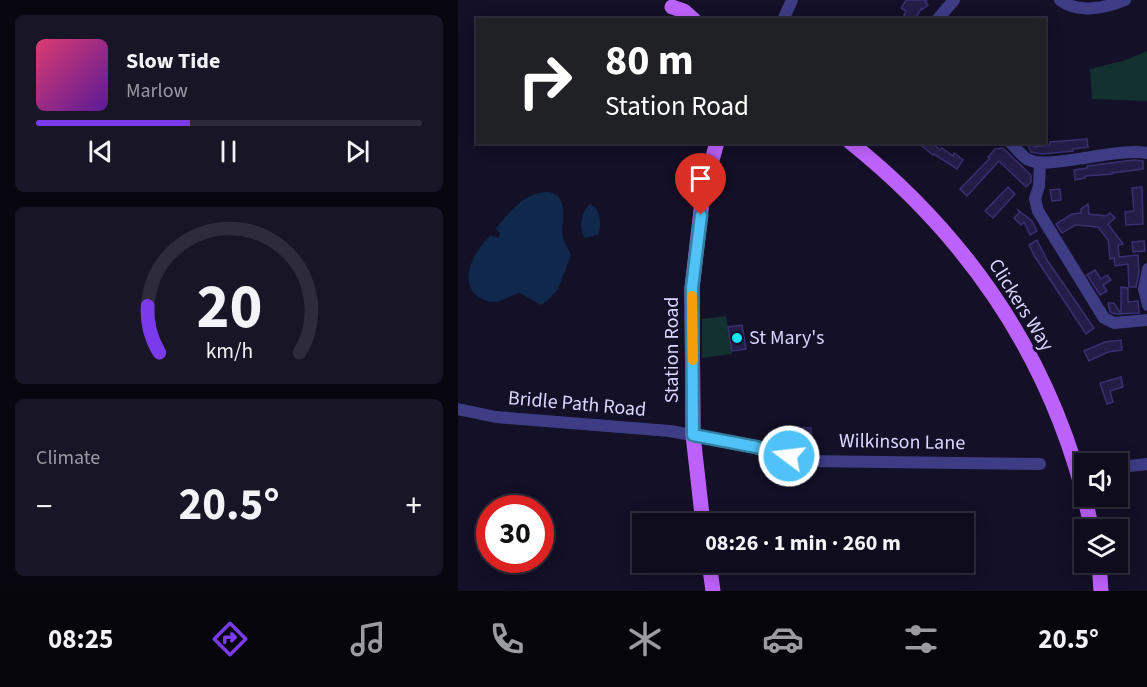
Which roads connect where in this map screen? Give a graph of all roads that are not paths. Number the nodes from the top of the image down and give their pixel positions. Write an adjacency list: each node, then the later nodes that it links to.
1 (792, 0): 7 (street)
2 (954, 0): 8 (street)
3 (1060, 0): 4 (street)
4 (1125, 0)
5 (672, 9): 6 (main road)
6 (693, 18)
7 (784, 18)
8 (939, 18)
9 (716, 144): 18 (main road, Station Road)
10 (852, 144): 19 (main road, Clickers Way)
11 (1012, 144): 13 (street)
12 (1148, 153): 13 (street)
13 (1040, 163): 16 (street)
14 (1148, 269): 15 (street)
15 (1148, 305)
16 (1148, 320)
17 (458, 409): 18 (street, Bridle Path Road)
18 (693, 435): 20 (street, Wilkinson Lane); 23 (main road, Station Road)
19 (1074, 455)
20 (1040, 464)
21 (1148, 464): 22 (street)
22 (1128, 466)
23 (702, 513)
24 (710, 573): 26 (main road)
25 (1100, 573): 27 (main road)
26 (713, 591)
27 (1102, 591)

